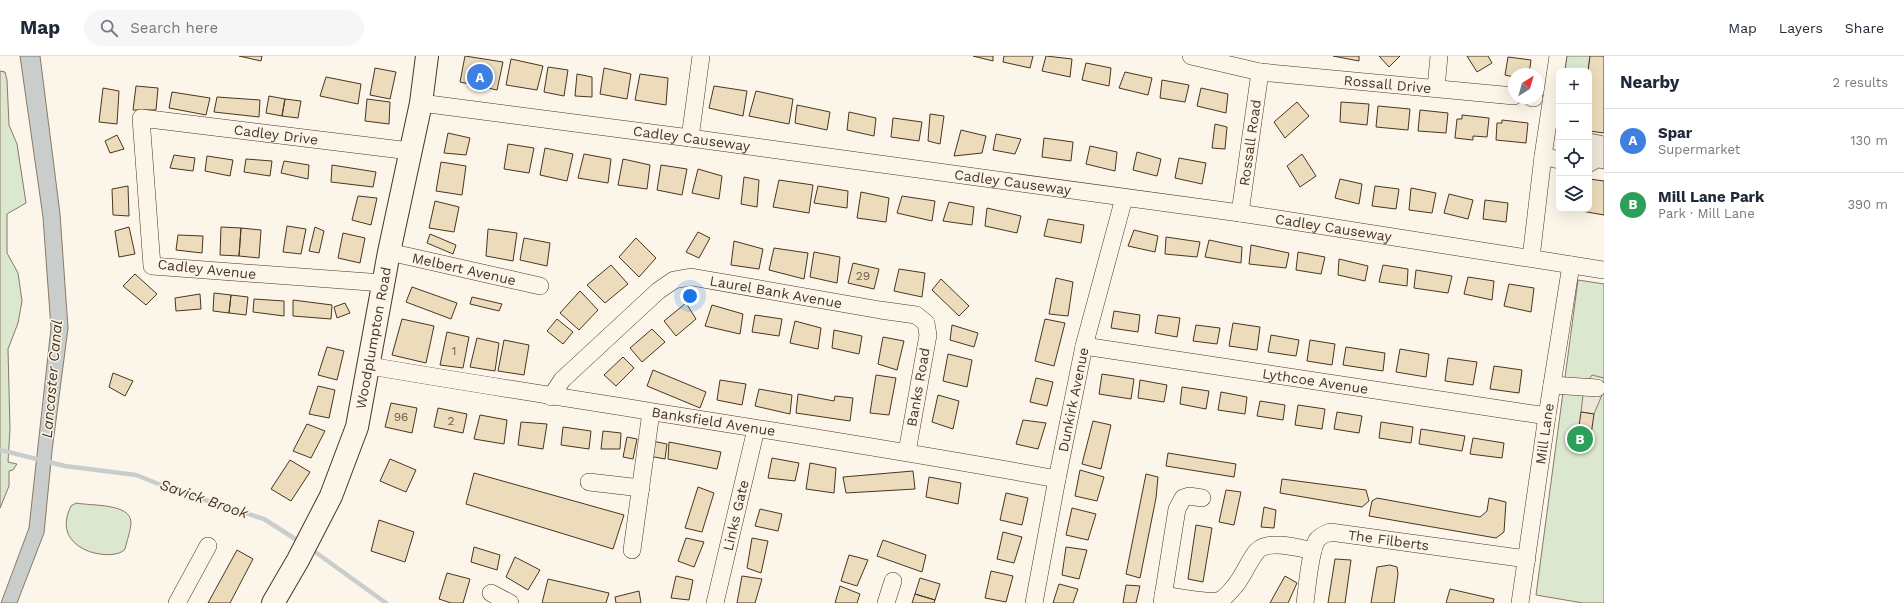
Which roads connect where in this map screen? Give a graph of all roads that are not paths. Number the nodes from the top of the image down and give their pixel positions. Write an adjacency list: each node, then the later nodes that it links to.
1 (427, 56): 9 (main road, Woodplumpton Road)
2 (701, 56): 11 (street)
3 (1191, 56): 6 (street, Rossall Drive)
4 (1439, 56): 7 (street)
5 (1558, 56): 13 (street)
6 (1260, 72): 7 (street, Rossall Drive); 15 (street, Rossall Road)
7 (1436, 88): 8 (street, Rossall Drive)
8 (1508, 95)
9 (421, 103): 11 (street, Cadley Causeway); 12 (main road, Woodplumpton Road)
10 (141, 118): 12 (street, Cadley Drive); 20 (street, Cadley Avenue)
11 (690, 138): 14 (street, Cadley Causeway)
12 (410, 151): 16 (main road, Woodplumpton Road)
13 (1551, 158): 17 (street)
14 (1124, 198): 15 (street, Cadley Causeway); 23 (street, Dunkirk Avenue)
15 (1240, 213): 17 (street, Cadley Causeway)
16 (389, 252): 20 (main road, Woodplumpton Road); 21 (street, Melbert Avenue)
17 (1531, 258): 18 (street, Cadley Causeway)
18 (1570, 265): 19 (street, Cadley Causeway); 25 (street, Mill Lane)
19 (1604, 270)
20 (383, 284): 24 (main road, Woodplumpton Road)
21 (540, 286)
22 (926, 323): 27 (street, Laurel Bank Avenue); 31 (street, Banks Road)
23 (1084, 346): 29 (street, Lythcoe Avenue); 32 (street, Dunkirk Avenue)
24 (370, 366): 27 (street, Banksfield Avenue); 44 (main road, Woodplumpton Road)
25 (1552, 385): 26 (street); 29 (street, Mill Lane)
26 (1597, 388)
27 (551, 397): 28 (street, Banksfield Avenue)
28 (651, 412): 30 (street, Banksfield Avenue); 34 (street)
29 (1547, 416): 39 (street, Mill Lane)
30 (756, 429): 31 (street, Banksfield Avenue); 46 (street, Links Gate)
31 (907, 452): 32 (street, Banksfield Avenue)
32 (1057, 479): 48 (street, Dunkirk Avenue)
33 (589, 482): 34 (street)
34 (641, 488): 37 (street)
35 (1202, 498): 42 (street)
36 (208, 546): 43 (street)
37 (632, 550)
38 (1313, 551): 39 (street, The Filberts); 42 (street); 49 (street, The Filberts)
39 (1527, 559): 50 (street, Mill Lane)
40 (893, 581): 47 (street)
41 (491, 592): 45 (street)
42 (1163, 599)
43 (177, 603)
44 (273, 603)
45 (510, 603)
46 (715, 603)
47 (886, 603)
48 (1034, 603)
49 (1305, 603)
50 (1520, 603)

